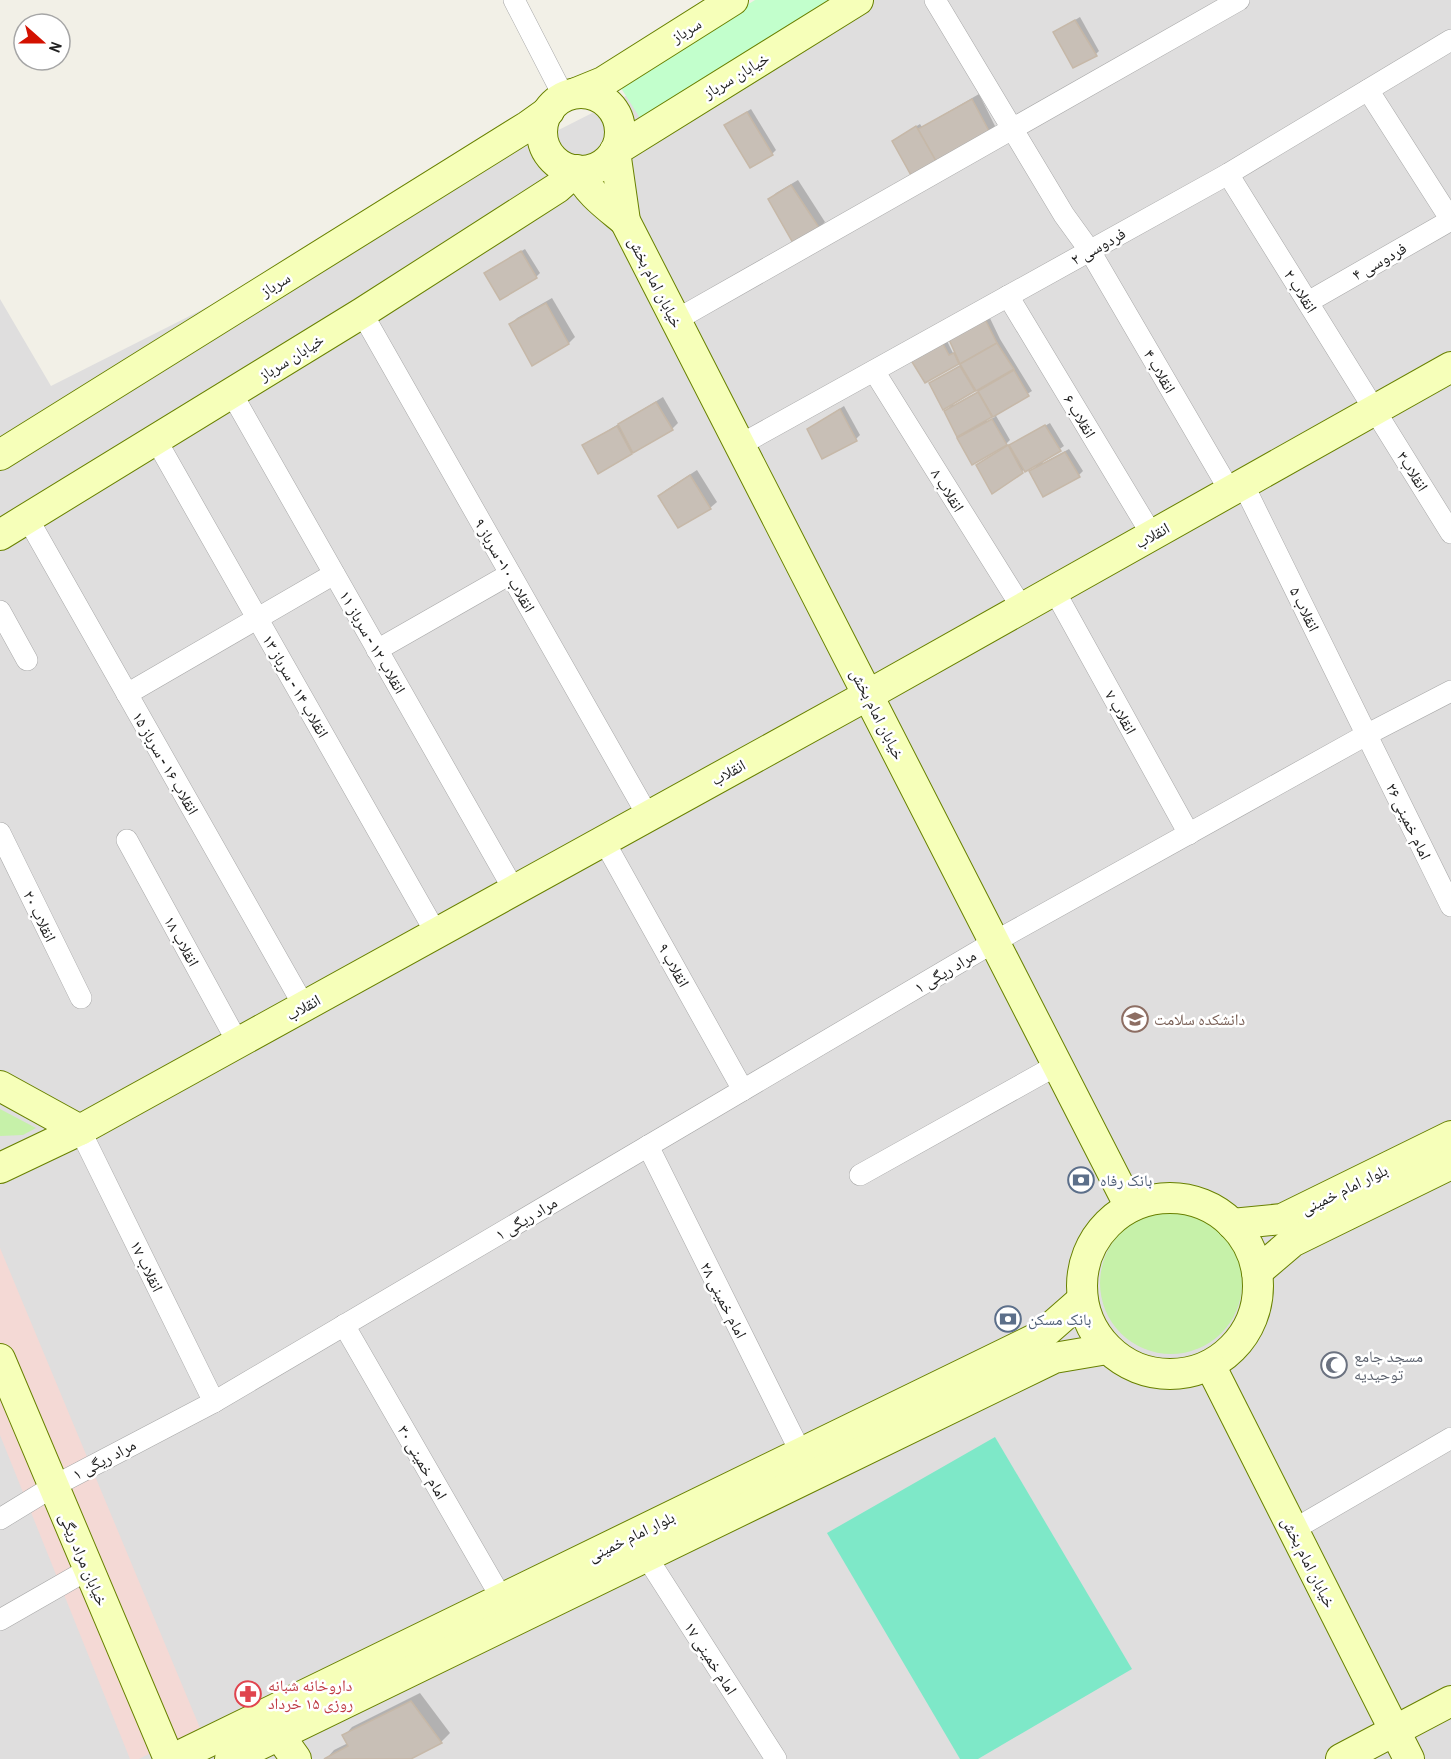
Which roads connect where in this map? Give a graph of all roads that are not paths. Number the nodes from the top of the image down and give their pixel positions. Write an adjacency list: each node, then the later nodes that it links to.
1 (514, 0): 8 (street)
2 (733, 0): 8 (main road, سرباز)
3 (858, 0): 10 (main road, خیابان سرباز)
4 (935, 0): 9 (street, انقلاب ۴)
5 (1239, 0): 9 (street)
6 (1451, 40): 7 (street, فردوسی ۲)
7 (1368, 90): 12 (street, فردوسی ۲); 13 (street)
8 (563, 100): 10 (main road); 11 (main road); 26 (main road, سرباز)
9 (1012, 129): 15 (street, انقلاب ۴); 19 (street)
10 (615, 151): 11 (main road); 14 (main road)
11 (577, 170): 14 (main road); 18 (main road, خیابان سرباز)
12 (1228, 174): 15 (street, فردوسی ۲); 17 (street, انقلاب ۲)
13 (1451, 220): 17 (street, فردوسی ۴)
14 (625, 221): 19 (main road, خیابان امام بخش)
15 (1090, 251): 16 (street, فردوسی ۲); 27 (street, انقلاب ۴)
16 (1008, 296): 21 (street, فردوسی ۲); 31 (street, انقلاب ۶)
17 (1308, 302): 23 (street, انقلاب ۲)
18 (362, 313): 22 (main road, خیابان سرباز); 33 (street, انقلاب ۱۰- سرباز ۹)
19 (676, 320): 25 (main road, خیابان امام بخش)
20 (1451, 367): 23 (main road, انقلاب)
21 (874, 371): 25 (street, فردوسی ۲); 35 (street, انقلاب ۸)
22 (232, 394): 24 (main road, خیابان سرباز); 32 (street, انقلاب ۱۲ - سرباز ۱۱)
23 (1374, 409): 27 (main road, انقلاب); 29 (street, انقلاب۳)
24 (156, 440): 28 (main road, خیابان سرباز); 37 (street, انقلاب ۱۴ - سرباز ۱۳)
25 (740, 445): 42 (main road, خیابان امام بخش)
26 (0, 455)
27 (1236, 487): 31 (main road, انقلاب); 43 (street, انقلاب ۵)
28 (28, 519): 30 (main road, خیابان سرباز); 41 (street, انقلاب ۱۶ - سرباز ۱۵)
29 (1451, 533)
30 (0, 535)
31 (1152, 535): 34 (main road, انقلاب)
32 (334, 574): 37 (street); 38 (street, انقلاب ۱۲ - سرباز ۱۱)
33 (510, 574): 38 (street); 44 (street, انقلاب ۱۰- سرباز ۹)
34 (1054, 590): 35 (main road, انقلاب); 46 (street, انقلاب ۷)
35 (1022, 608): 42 (main road, انقلاب)
36 (0, 611): 39 (street)
37 (258, 618): 41 (street); 51 (street, انقلاب ۱۴ - سرباز ۱۳)
38 (377, 650): 49 (street, انقلاب ۱۲ - سرباز ۱۱)
39 (27, 660)
40 (1451, 691): 43 (street, مراد ریگی ۱)
41 (127, 694): 54 (street, انقلاب ۱۶ - سرباز ۱۵)
42 (868, 695): 44 (main road, انقلاب); 52 (main road, خیابان امام بخش)
43 (1366, 735): 46 (street, مراد ریگی ۱); 50 (street, امام خمینی ۲۶)
44 (648, 816): 48 (main road, انقلاب)
45 (0, 833): 53 (street, انقلاب ۲۰)
46 (1189, 834): 52 (street, مراد ریگی ۱)
47 (126, 840): 55 (street, انقلاب ۱۸)
48 (604, 841): 49 (main road, انقلاب); 58 (street, انقلاب ۹)
49 (514, 890): 51 (main road, انقلاب)
50 (1451, 906)
51 (436, 933): 54 (main road, انقلاب)
52 (994, 942): 56 (main road, خیابان امام بخش); 58 (street, مراد ریگی ۱)
53 (81, 998)
54 (304, 1006): 55 (main road, انقلاب)
55 (238, 1043): 59 (main road, انقلاب)
56 (1057, 1065): 66 (street); 67 (main road, خیابان امام بخش)
57 (0, 1086): 59 (main road)
58 (743, 1090): 61 (street, مراد ریگی ۱)
59 (80, 1130): 62 (main road, انقلاب); 75 (street, انقلاب ۱۷)
60 (1451, 1136): 68 (main road, بلوار امام خمینی)
61 (648, 1146): 71 (street, مراد ریگی ۱); 77 (street, امام خمینی ۲۸)
62 (39, 1149): 63 (street); 65 (main road, انقلاب)
63 (0, 1151)
64 (1451, 1164): 69 (main road, بلوار امام خمینی)
65 (0, 1168)
66 (860, 1175)
67 (1130, 1208): 68 (main road); 70 (main road)
68 (1232, 1224): 69 (main road)
69 (1257, 1272): 74 (main road)
70 (1082, 1300): 72 (main road); 77 (main road, بلوار امام خمینی)
71 (344, 1325): 75 (street, مراد ریگی ۱); 83 (street, امام خمینی ۳۰)
72 (1107, 1349): 74 (main road); 81 (main road, بلوار امام خمینی)
73 (0, 1359): 78 (main road, خیابان مراد ریگی)
74 (1210, 1365): 80 (main road, خیابان امام بخش)
75 (214, 1402): 78 (street, مراد ریگی ۱)
76 (1451, 1438): 80 (street)
77 (801, 1453): 83 (main road, بلوار امام خمینی)
78 (54, 1486): 79 (street, مراد ریگی ۱); 82 (main road, خیابان مراد ریگی)
79 (0, 1518)
80 (1293, 1530): 86 (main road, خیابان امام بخش)
81 (646, 1556): 87 (main road, بلوار امام خمینی); 91 (street, امام خمینی ۱۷)
82 (89, 1569): 84 (street); 88 (main road, خیابان مراد ریگی)
83 (502, 1599): 88 (main road, بلوار امام خمینی)
84 (0, 1620)
85 (1451, 1701): 86 (main road)
86 (1395, 1731): 92 (main road); 93 (main road, خیابان امام بخش)
87 (279, 1735): 89 (main road, بلوار امام خمینی); 90 (main road)
88 (171, 1759)
89 (230, 1759)
90 (297, 1759)
91 (776, 1759)
92 (1341, 1759)
93 (1409, 1759)

